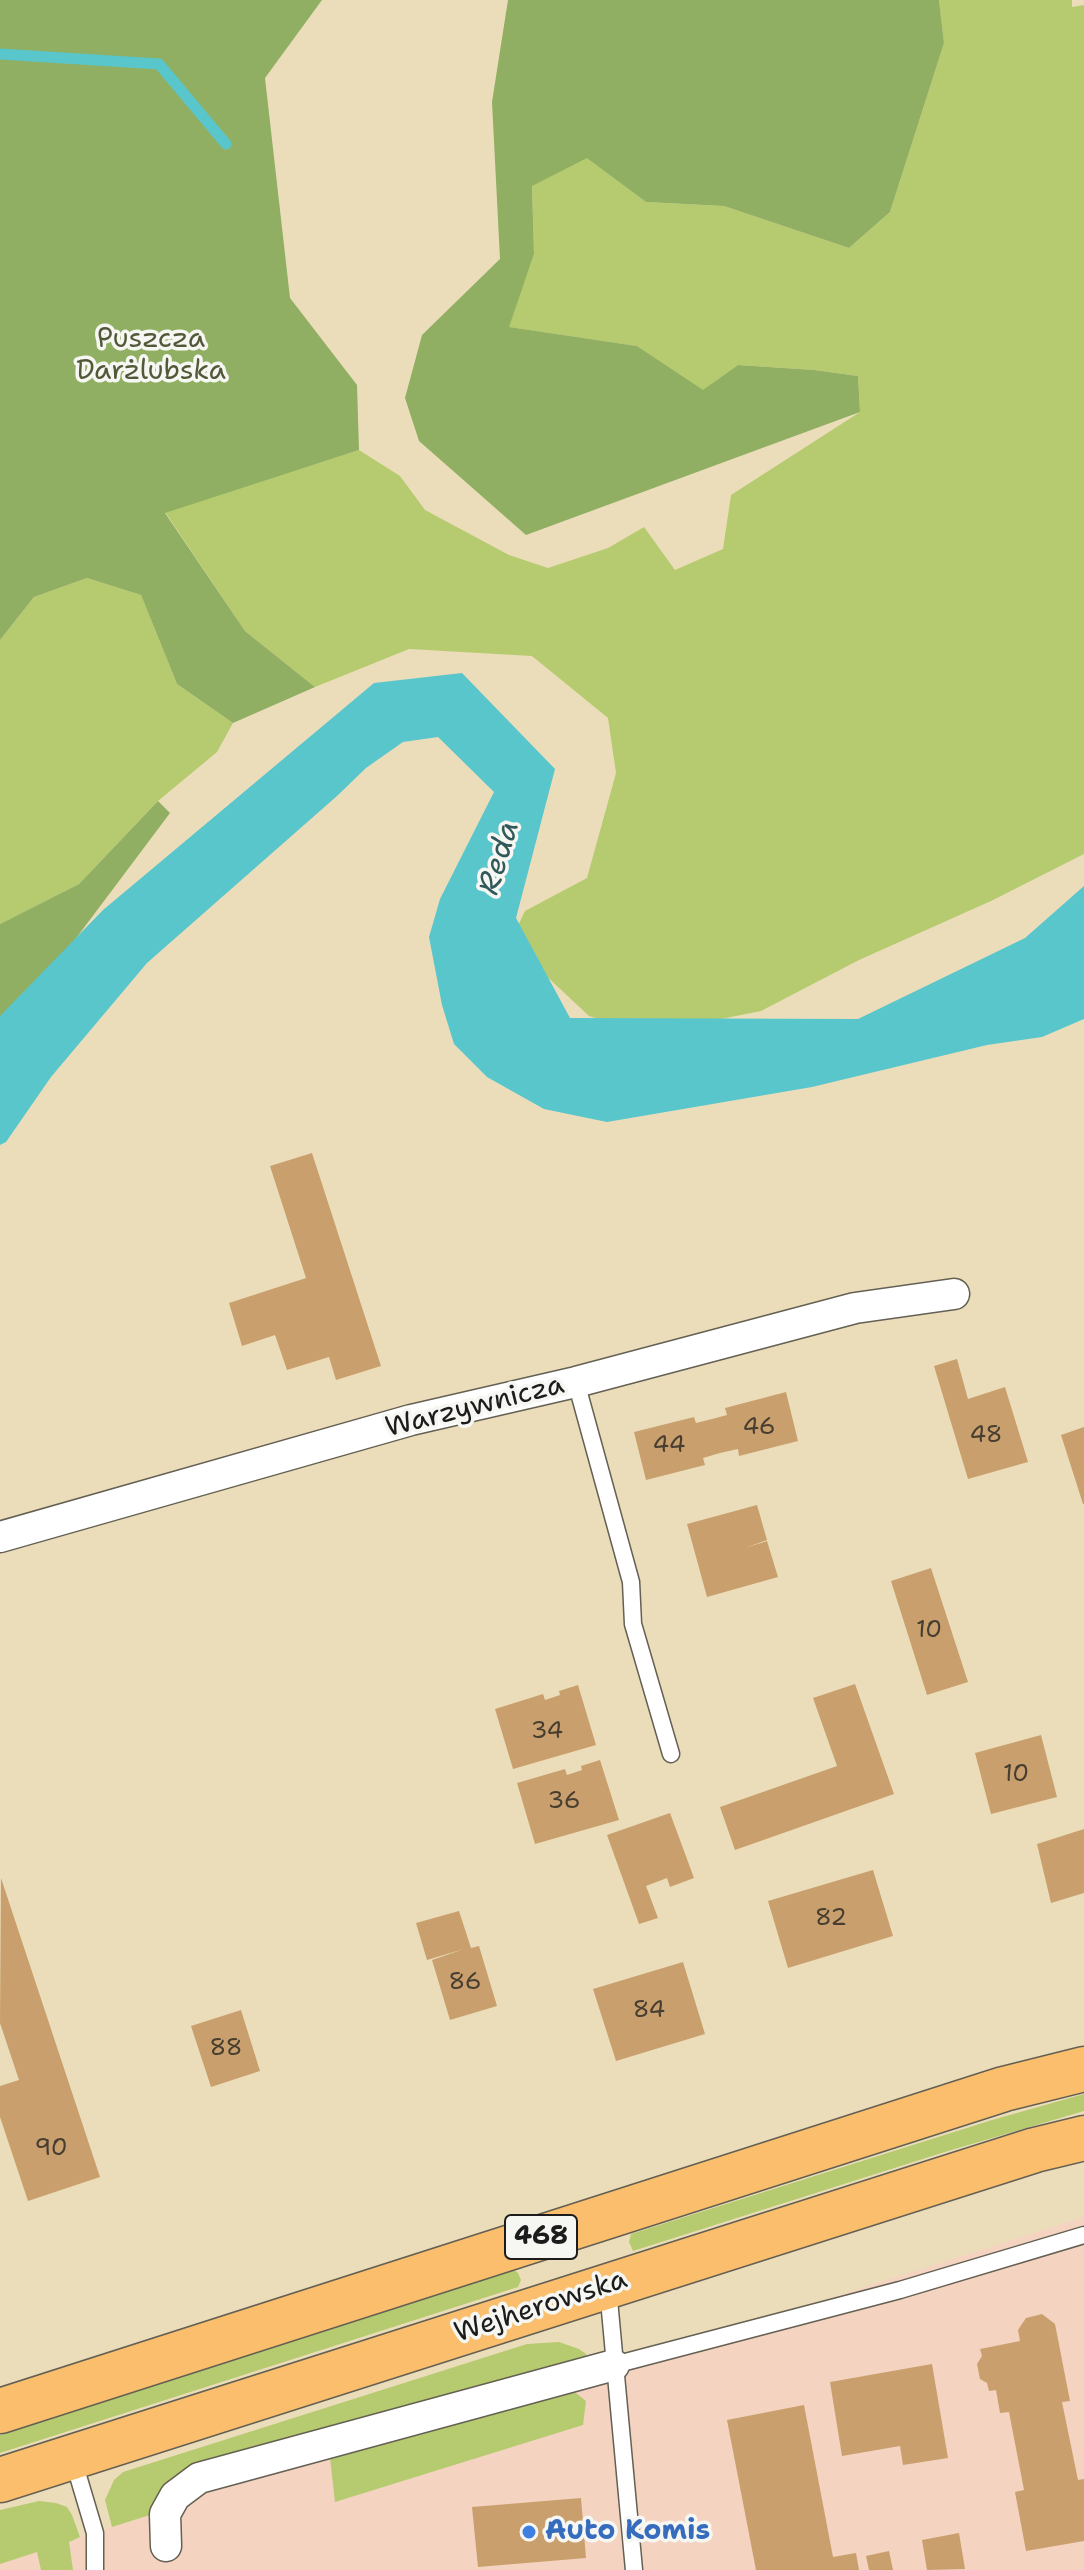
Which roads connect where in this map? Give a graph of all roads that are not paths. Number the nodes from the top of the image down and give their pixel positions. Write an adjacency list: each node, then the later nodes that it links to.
1 (954, 1294): 2 (street, Warzywnicza)
2 (576, 1382): 3 (street, Warzywnicza); 4 (lane)
3 (0, 1537)
4 (671, 1754)
5 (1084, 2069): 10 (main road, 468)
6 (1084, 2138): 8 (main road, Wejherowska / 468)
7 (1084, 2235): 9 (lane)
8 (607, 2285): 9 (lane); 11 (main road, Wejherowska / 468)
9 (614, 2365): 13 (street); 15 (lane)
10 (0, 2411)
11 (73, 2457): 12 (main road, Wejherowska / 468); 14 (lane)
12 (0, 2480)
13 (166, 2546)
14 (95, 2570)
15 (634, 2570)

